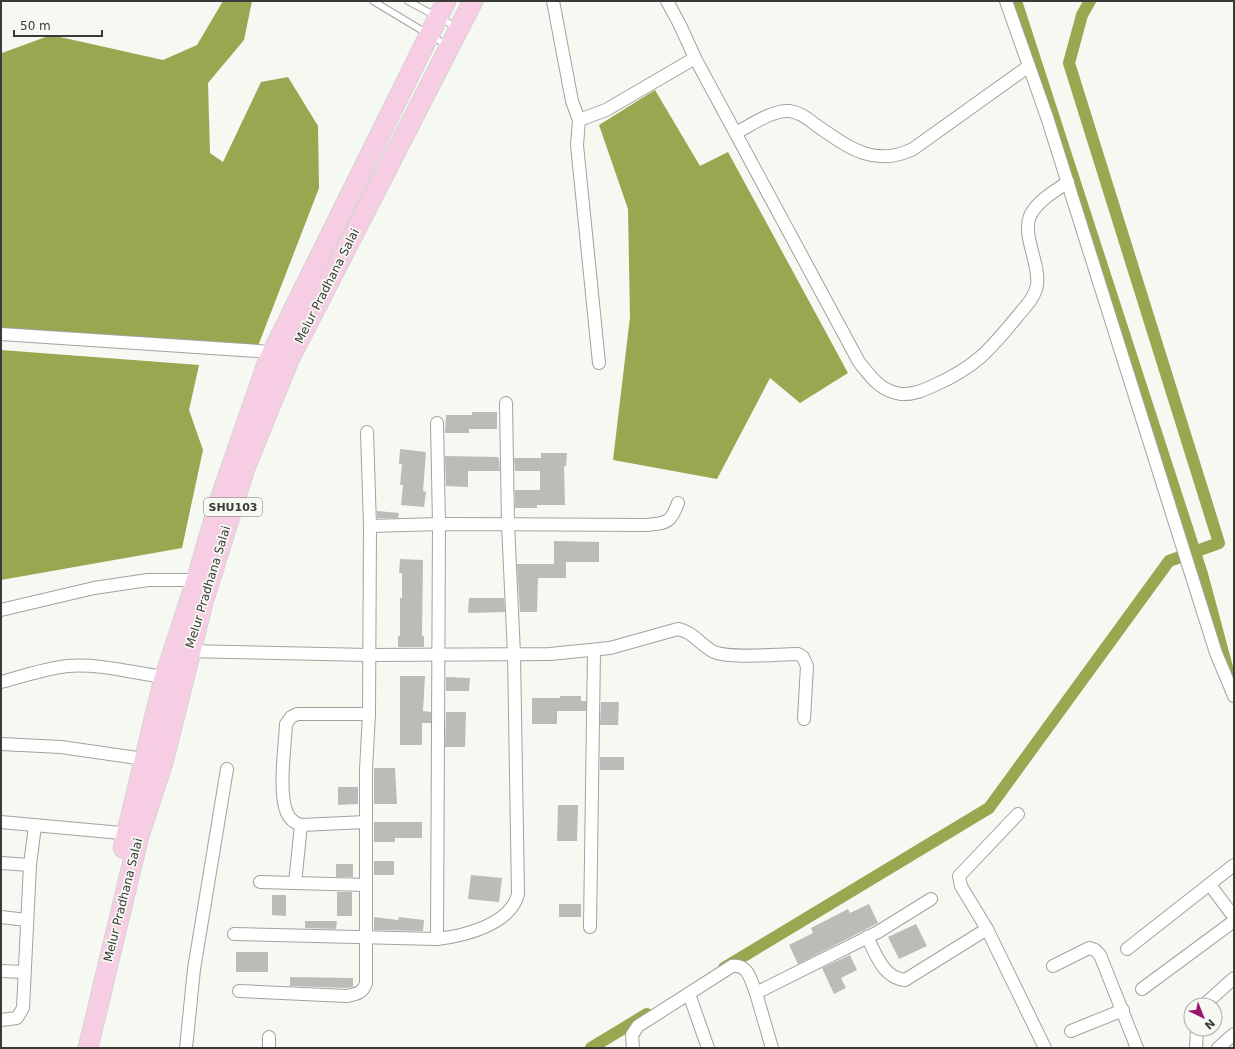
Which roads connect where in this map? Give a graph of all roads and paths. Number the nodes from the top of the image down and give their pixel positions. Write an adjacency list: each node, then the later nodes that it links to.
1 (374, 1): 9 (lane)
2 (408, 1): 7 (lane)
3 (472, 1): 8 (main road, Melur Pradhana Salai / SHU103)
4 (553, 1): 13 (street)
5 (667, 1): 11 (street)
6 (1006, 1): 12 (street)
7 (442, 9): 8 (lane); 9 (main road, Melur Pradhana Salai / SHU103)
8 (458, 29): 10 (main road, Melur Pradhana Salai / SHU103)
9 (429, 35): 10 (lane); 17 (main road, Melur Pradhana Salai / SHU103)
10 (449, 46): 26 (main road, Melur Pradhana Salai / SHU103)
11 (695, 58): 13 (street); 14 (street)
12 (1029, 66): 14 (street); 15 (street)
13 (579, 120): 18 (street)
14 (736, 133): 15 (street)
15 (1068, 182): 35 (street)
16 (1, 334): 17 (street)
17 (273, 352): 26 (main road, Melur Pradhana Salai / SHU103)
18 (599, 364)
19 (506, 403): 24 (street)
20 (437, 423): 23 (street)
21 (367, 432): 25 (street)
22 (678, 502): 24 (street)
23 (439, 524): 24 (street); 25 (street); 30 (street)
24 (508, 524): 31 (street)
25 (370, 526): 32 (street)
26 (203, 580): 27 (street); 29 (main road, Melur Pradhana Salai / SHU103)
27 (1, 610)
28 (594, 650): 31 (street); 37 (street); 59 (street)
29 (182, 651): 32 (street); 33 (main road, Melur Pradhana Salai / SHU103); 46 (main road, Melur Pradhana Salai / SHU103)
30 (438, 654): 31 (street); 32 (street); 64 (street)
31 (514, 654): 64 (street)
32 (368, 655): 36 (street)
33 (164, 677): 34 (street); 39 (main road, Melur Pradhana Salai / SHU103)
34 (1, 682)
35 (1234, 696)
36 (369, 714): 43 (street); 44 (street)
37 (804, 719)
38 (1, 744): 39 (street)
39 (144, 759): 46 (main road, Melur Pradhana Salai / SHU103)
40 (227, 769): 82 (street)
41 (1018, 814): 60 (street)
42 (1, 822): 45 (street)
43 (366, 822): 44 (street); 52 (street)
44 (301, 825): 51 (street)
45 (35, 826): 46 (street); 48 (street)
46 (133, 835): 80 (main road, Melur Pradhana Salai / SHU103); 81 (main road, Melur Pradhana Salai / SHU103)
47 (1, 863): 48 (street)
48 (30, 865): 57 (street)
49 (1234, 865): 53 (street)
50 (260, 882): 51 (street)
51 (295, 883): 52 (street)
52 (366, 885): 62 (street)
53 (1210, 885): 56 (street); 65 (street)
54 (931, 899): 63 (street)
55 (1, 917): 57 (street)
56 (1234, 917)
57 (27, 920): 68 (street)
58 (1234, 921): 70 (street)
59 (590, 927)
60 (987, 929): 63 (street); 86 (street)
61 (234, 934): 62 (street)
62 (366, 937): 64 (street); 71 (street)
63 (867, 937): 72 (street)
64 (437, 939)
65 (1127, 949)
66 (1053, 966): 75 (street)
67 (1, 971): 68 (street)
68 (24, 972): 76 (street)
69 (1234, 978): 74 (street)
70 (1142, 989)
71 (239, 991)
72 (756, 993): 73 (street); 85 (street)
73 (689, 994): 83 (street); 84 (street)
74 (1213, 997)
75 (1123, 1010): 77 (street); 87 (street)
76 (1, 1020)
77 (1071, 1031)
78 (1234, 1034): 89 (street)
79 (1197, 1037): 88 (street)
80 (75, 1048)
81 (88, 1048)
82 (186, 1048)
83 (633, 1048)
84 (708, 1048)
85 (772, 1048)
86 (1045, 1048)
87 (1138, 1048)
88 (1196, 1048)
89 (1218, 1048)

